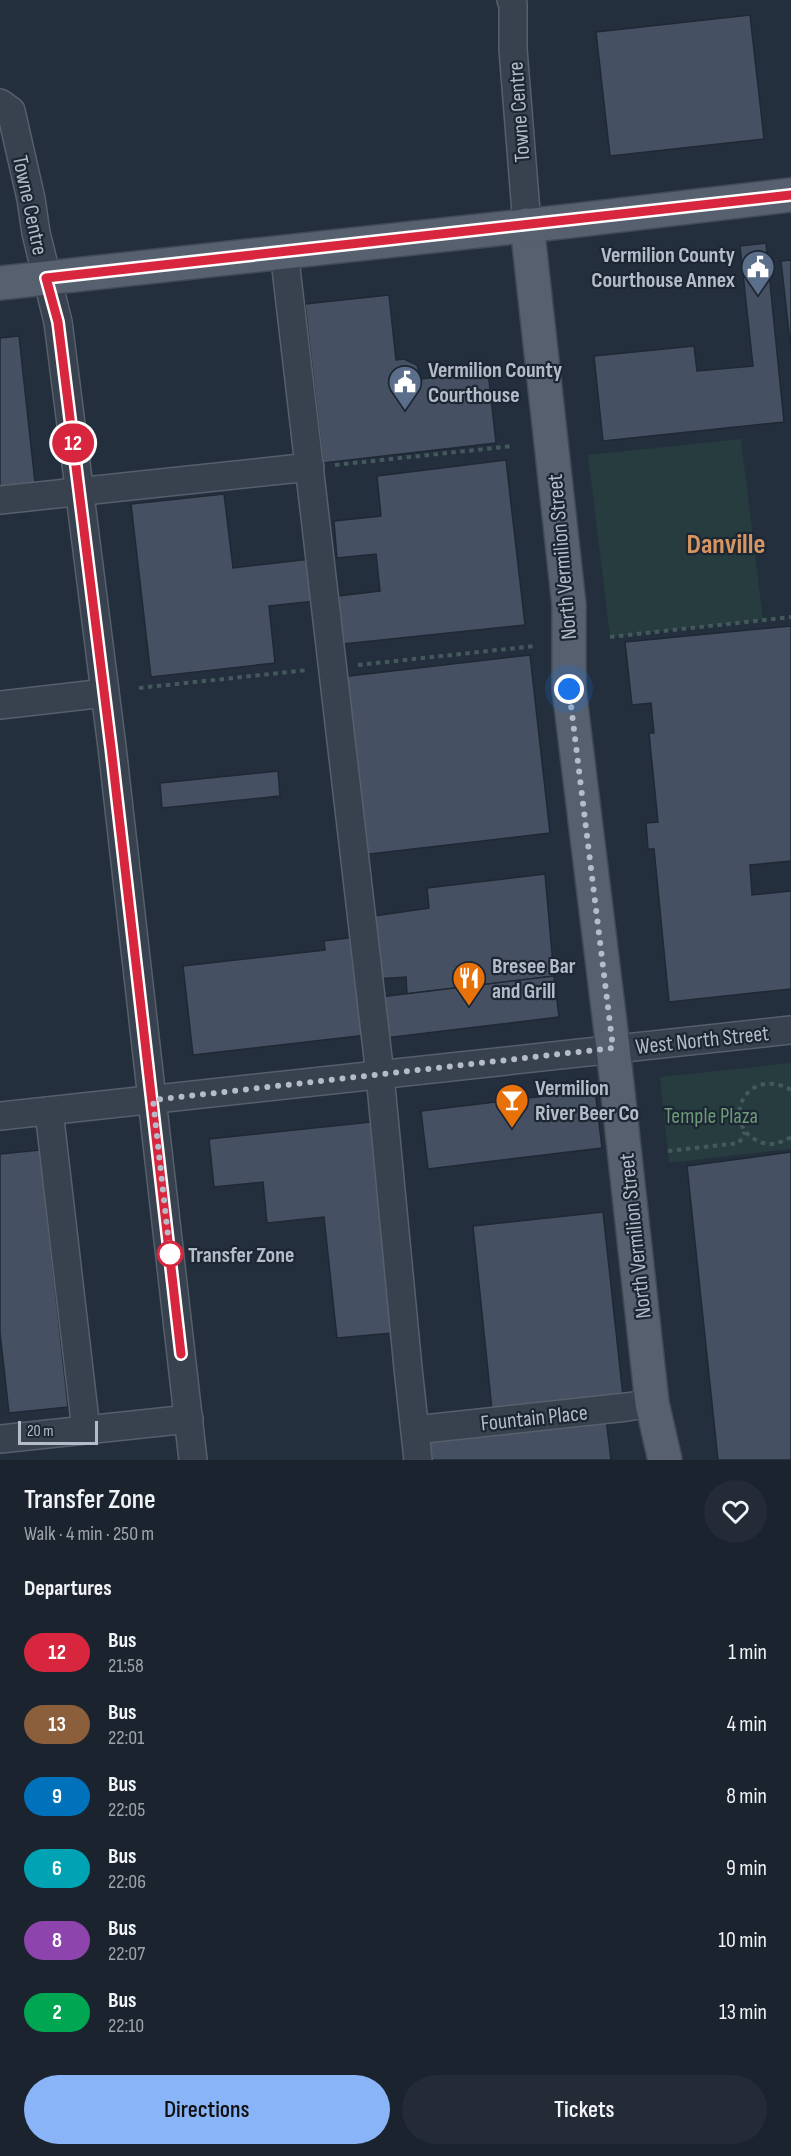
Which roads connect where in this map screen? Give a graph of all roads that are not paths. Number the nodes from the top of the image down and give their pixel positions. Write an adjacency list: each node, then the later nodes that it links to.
1 (511, 0): 4 (street, Towne Centre)
2 (0, 103): 6 (street, Towne Centre)
3 (791, 195): 4 (main road)
4 (527, 225): 5 (main road); 14 (main road, North Vermilion Street)
5 (284, 251): 6 (main road); 8 (street)
6 (46, 278): 7 (main road); 9 (street, Towne Centre)
7 (0, 283)
8 (310, 467): 9 (street); 15 (street)
9 (80, 492): 10 (street); 11 (street, Towne Centre)
10 (0, 500)
11 (105, 693): 12 (street); 16 (street, Towne Centre)
12 (0, 705)
13 (791, 1030): 14 (street, West North Street)
14 (613, 1048): 15 (street, West North Street); 19 (main road, North Vermilion Street)
15 (380, 1075): 16 (street, West North Street); 22 (street)
16 (153, 1100): 17 (street, West North Street); 20 (street, Towne Centre)
17 (49, 1111): 18 (street, West North Street); 21 (street)
18 (0, 1116)
19 (652, 1403): 22 (street, Fountain Place); 26 (main road, North Vermilion Street)
20 (189, 1419): 21 (street); 24 (street, Towne Centre)
21 (86, 1430): 23 (street)
22 (415, 1430): 25 (street)
23 (0, 1439)
24 (193, 1460)
25 (418, 1460)
26 (665, 1460)

